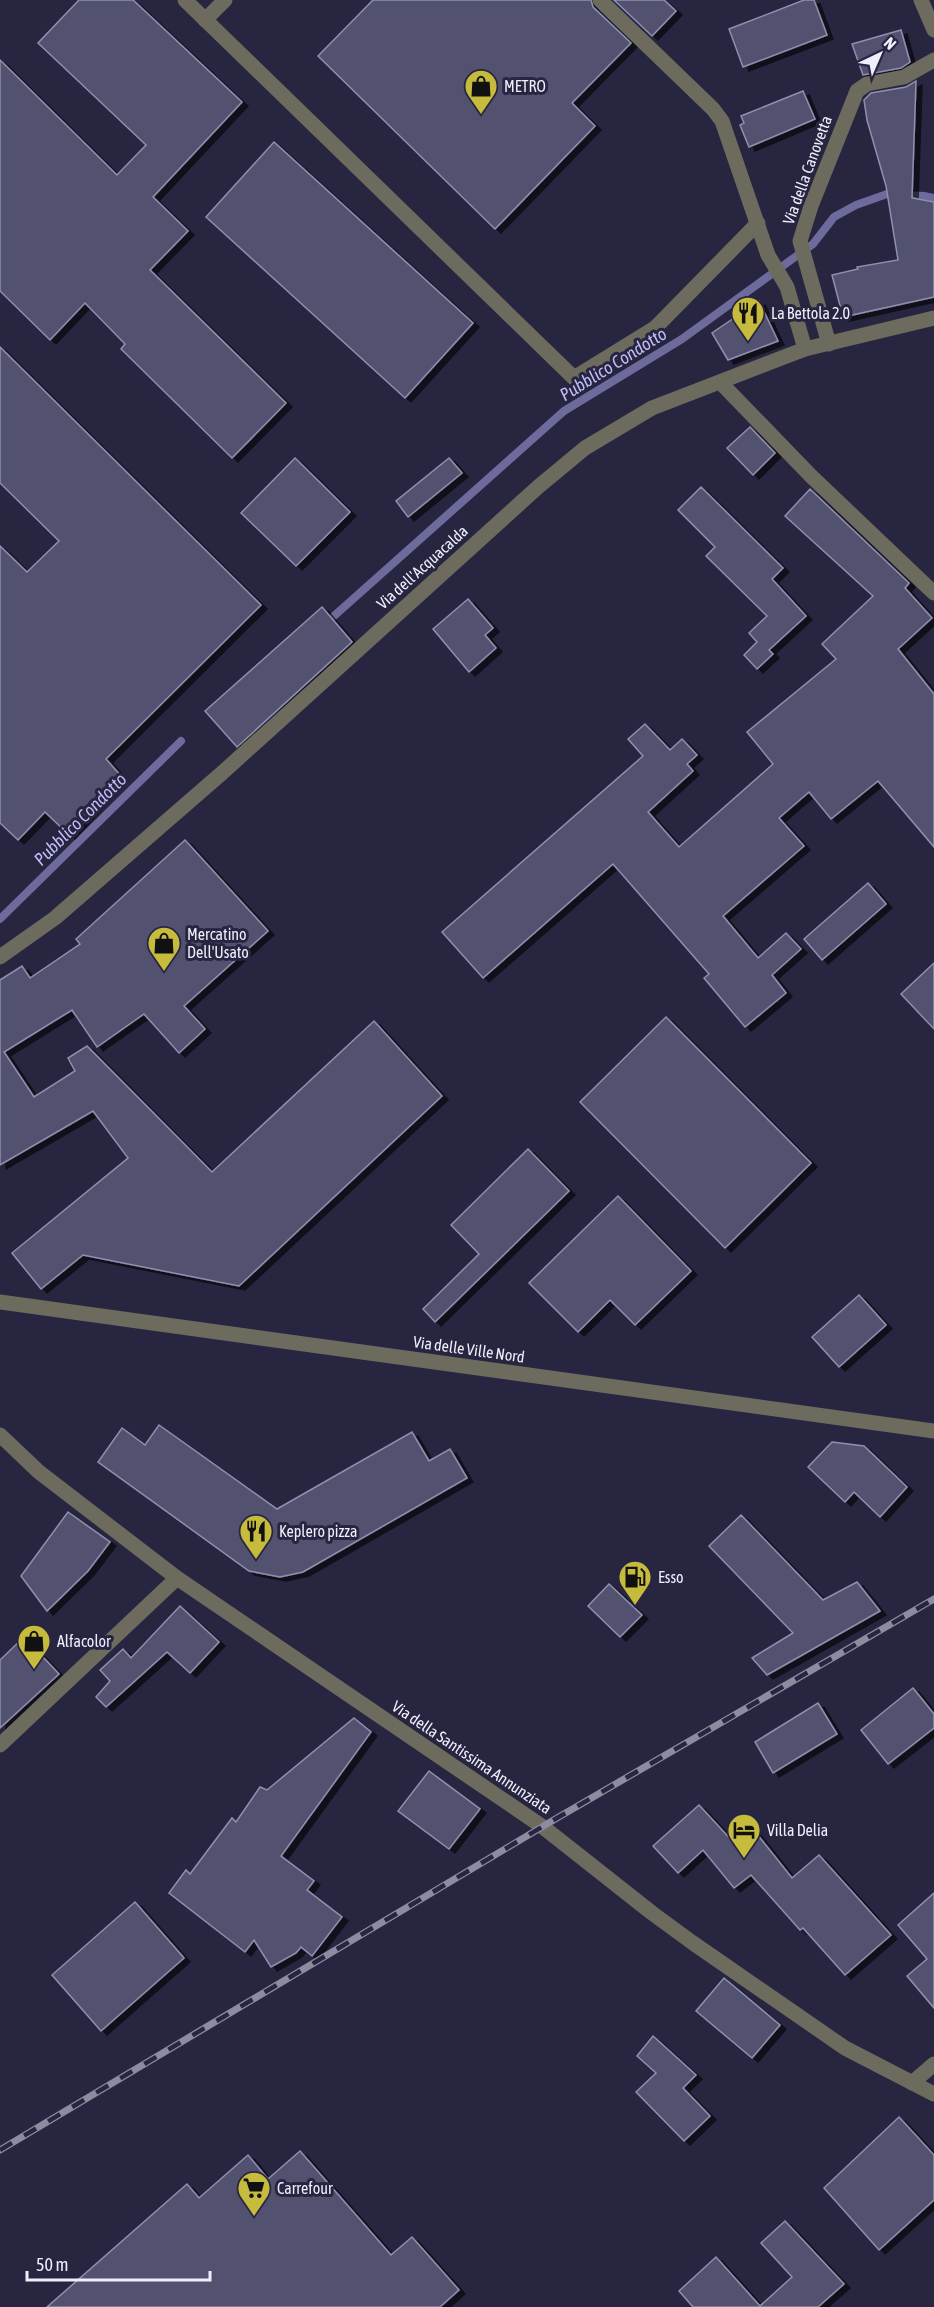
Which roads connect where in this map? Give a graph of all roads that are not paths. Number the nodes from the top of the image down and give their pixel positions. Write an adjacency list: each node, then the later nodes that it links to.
1 (185, 0): 5 (street)
2 (225, 0): 5 (street)
3 (600, 0): 8 (street)
4 (921, 0): 6 (street)
5 (205, 20): 8 (street)
6 (934, 30)
7 (934, 60): 10 (street, Via della Canovetta)
8 (758, 223): 11 (street)
9 (934, 318): 10 (street, Via dell'Acquacalda)
10 (829, 344): 11 (street, Via dell'Acquacalda)
11 (805, 349): 12 (street, Via dell'Acquacalda)
12 (720, 382): 13 (street); 14 (street, Via dell'Acquacalda)
13 (934, 593)
14 (0, 957)
15 (0, 1302): 16 (street, Via delle Ville Nord)
16 (934, 1431)
17 (0, 1435): 18 (street, Via della Santissima Annunziata)
18 (177, 1578): 19 (street); 21 (street, Via della Santissima Annunziata)
19 (0, 1745)
20 (934, 2064): 21 (street)
21 (912, 2083): 22 (street, Via della Santissima Annunziata)
22 (932, 2090)

